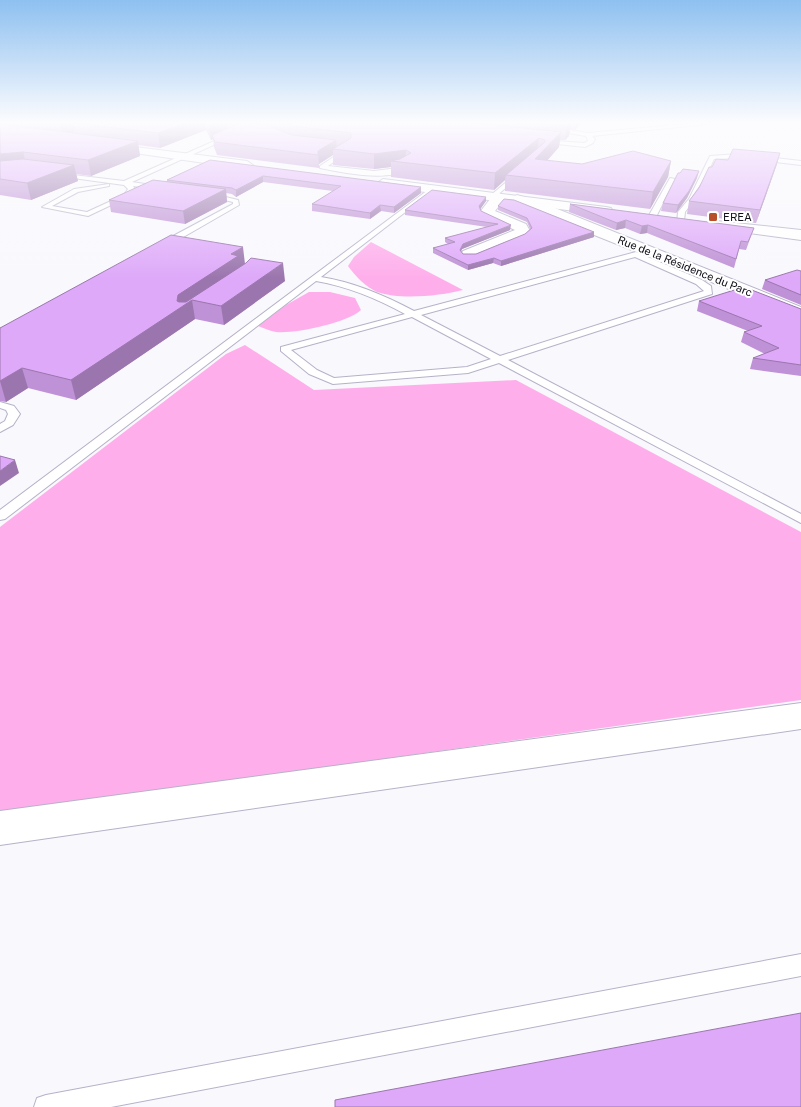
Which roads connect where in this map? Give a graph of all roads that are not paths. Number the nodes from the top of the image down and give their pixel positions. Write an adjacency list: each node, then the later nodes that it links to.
1 (60, 175): 7 (lane)
2 (143, 175): 7 (lane)
3 (320, 175): 9 (street)
4 (519, 175): 11 (lane)
5 (704, 175): 15 (lane)
6 (672, 179): 14 (lane)
7 (125, 183): 7 (lane); 8 (lane)
8 (164, 188)
9 (432, 189): 11 (street); 22 (lane)
10 (203, 194): 18 (lane)
11 (496, 197): 12 (street); 21 (street)
12 (517, 199): 13 (street); 16 (street, Rue de la Résidence du Parc)
13 (588, 209): 14 (street); 16 (street, Rue de la Résidence du Parc)
14 (652, 217): 15 (street)
15 (690, 222): 17 (street)
16 (598, 230): 23 (street, Rue de la Résidence du Parc)
17 (801, 235)
18 (170, 241): 19 (lane); 20 (lane)
19 (188, 245)
20 (153, 251)
21 (469, 254)
22 (314, 278): 24 (lane); 28 (lane)
23 (801, 313)
24 (415, 315): 25 (lane); 25 (lane); 25 (lane)
25 (499, 360): 29 (lane)
26 (0, 405): 27 (lane)
27 (0, 429)
28 (0, 516)
29 (801, 519)
30 (801, 716): 31 (street)
31 (0, 828)
32 (801, 965): 33 (lane)
33 (46, 1107)

